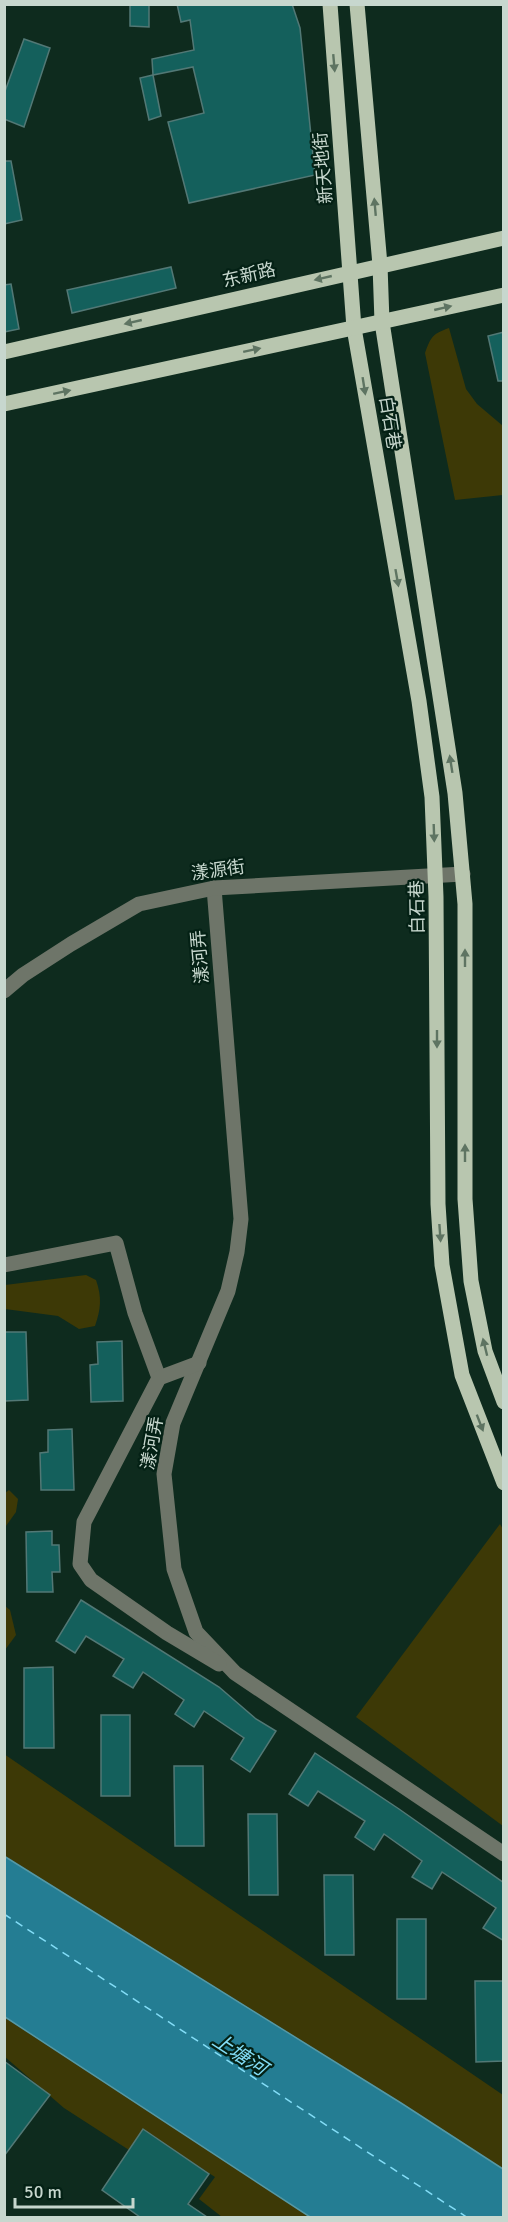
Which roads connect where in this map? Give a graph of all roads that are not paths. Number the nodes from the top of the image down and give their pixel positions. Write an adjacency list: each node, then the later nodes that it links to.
1 (330, 4): 5 (main road, 新天地街, one-way to 5)
2 (357, 4): 4 (main road, one-way to 2)
3 (504, 238): 4 (main road, 东新路)
4 (380, 265): 5 (main road, 东新路); 7 (main road, 白石巷)
5 (351, 271): 8 (main road, 新天地街); 9 (main road, 东新路, one-way to 9)
6 (504, 295): 7 (main road, one-way to 6)
7 (382, 322): 8 (main road); 11 (main road, 白石巷, one-way to 7)
8 (354, 328): 10 (main road, one-way to 8); 12 (main road, 白石巷, one-way to 12)
9 (4, 352)
10 (4, 404)
11 (464, 874): 12 (street, 漾源街); 18 (main road, 白石巷, one-way to 11)
12 (436, 875): 13 (street, 漾源街); 19 (main road, 白石巷, one-way to 19)
13 (214, 888): 14 (street, 漾源街); 16 (street, 漾河弄)
14 (4, 991)
15 (4, 1265): 17 (street)
16 (199, 1363): 17 (street); 20 (street, 漾河弄)
17 (159, 1378): 20 (street)
18 (504, 1402)
19 (504, 1483)
20 (235, 1673): 21 (street, 漾河弄)
21 (504, 1854)

